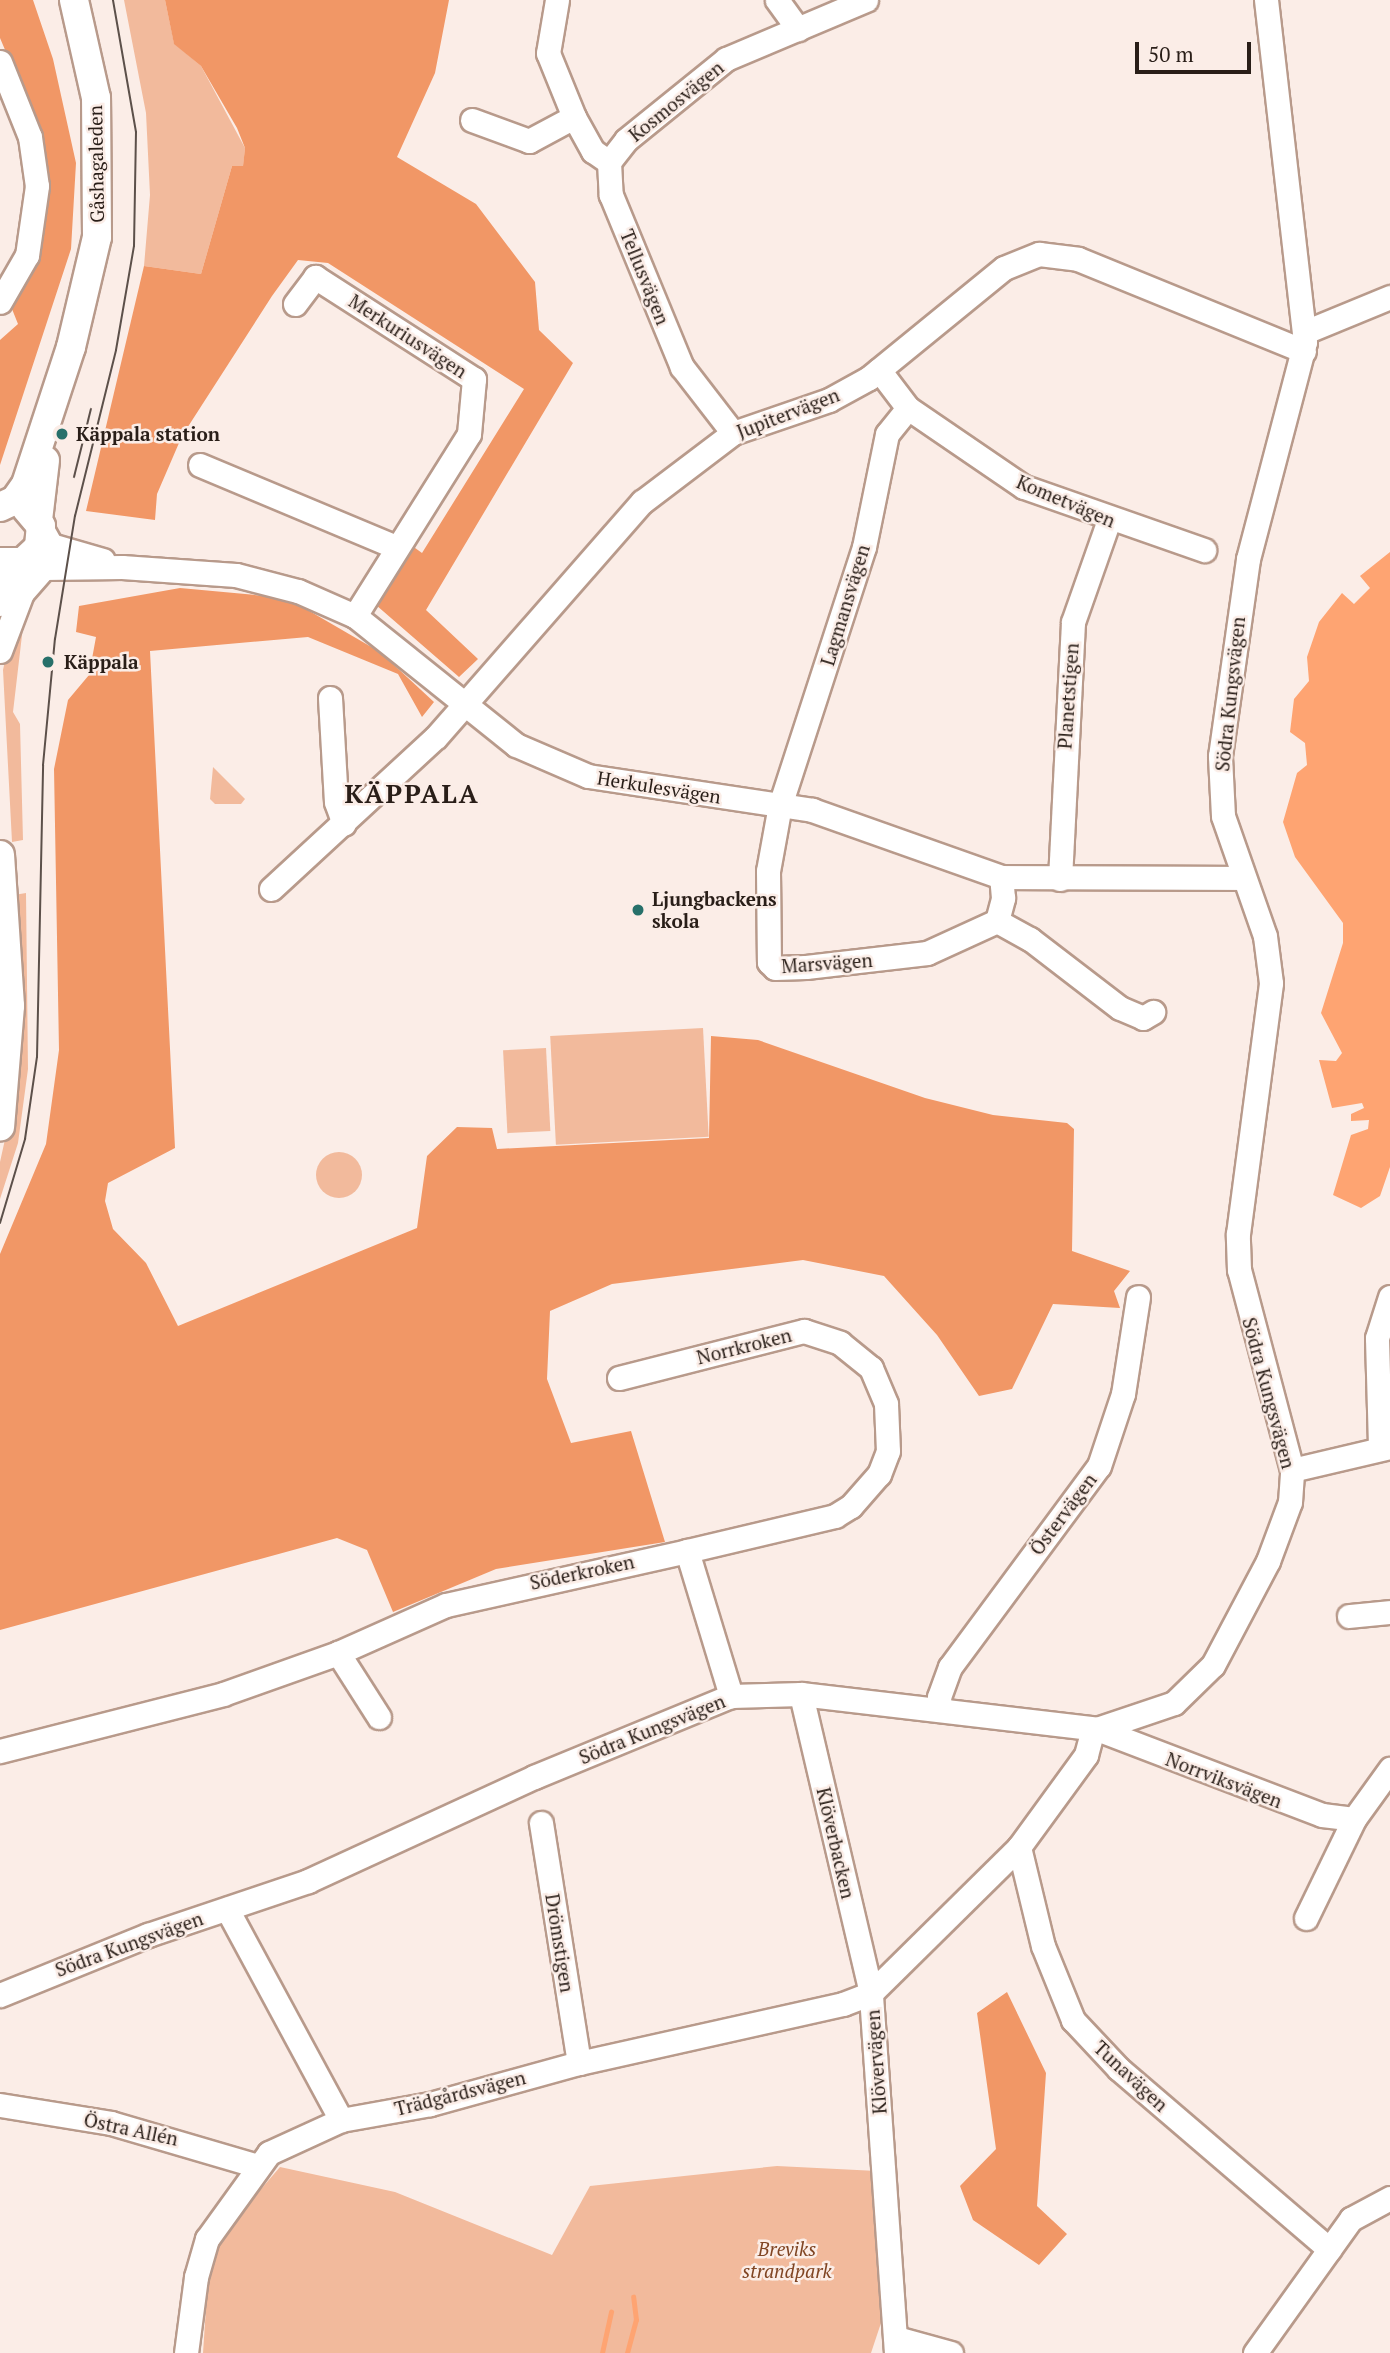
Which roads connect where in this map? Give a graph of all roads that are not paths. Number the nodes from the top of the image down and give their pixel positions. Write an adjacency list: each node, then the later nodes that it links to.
1 (74, 0): 17 (main road, Gåshagaleden)
2 (557, 0): 8 (street)
3 (776, 0): 6 (street)
4 (866, 0): 6 (street, Kosmosvägen)
5 (1266, 0): 14 (street, Södra Kungsvägen)
6 (798, 29): 10 (street, Kosmosvägen)
7 (0, 62): 12 (street)
8 (574, 117): 9 (street); 10 (street)
9 (472, 120)
10 (609, 162): 18 (street, Tellusvägen)
11 (1390, 297): 14 (street)
12 (0, 302)
13 (295, 304): 23 (street, Merkuriusvägen)
14 (1304, 342): 15 (street, Jupitervägen); 36 (street, Södra Kungsvägen)
15 (879, 370): 16 (street, Kometvägen); 18 (street, Jupitervägen)
16 (908, 408): 21 (street, Kometvägen); 32 (street, Lagmansvägen)
17 (51, 409): 20 (main road, Gåshagaleden); 22 (main road, Gåshagaleden)
18 (733, 433): 31 (street, Jupitervägen)
19 (200, 465): 23 (street)
20 (3, 506): 22 (main road, Gåshagaleden)
21 (1109, 520): 24 (street, Kometvägen); 37 (street, Planetstigen)
22 (40, 524): 25 (main road, Gåshagaleden); 26 (street, Herkulesvägen)
23 (396, 547): 28 (street, Merkuriusvägen)
24 (1204, 550)
25 (22, 564): 26 (street, Herkulesvägen); 27 (main road, Gåshagaleden); 29 (street)
26 (122, 567): 28 (street, Herkulesvägen)
27 (0, 602)
28 (355, 617): 31 (street, Herkulesvägen)
29 (0, 651)
30 (330, 698): 33 (street)
31 (466, 706): 32 (street, Herkulesvägen); 33 (street, Jupitervägen)
32 (780, 805): 35 (street, Herkulesvägen); 39 (street, Marsvägen)
33 (344, 824): 38 (street, Jupitervägen)
34 (0, 855): 41 (main road)
35 (1001, 877): 37 (street, Herkulesvägen); 39 (street)
36 (1243, 878): 37 (street, Herkulesvägen); 46 (street, Södra Kungsvägen)
37 (1060, 879)
38 (271, 889)
39 (997, 921): 40 (street)
40 (1153, 1012)
41 (0, 1127)
42 (1138, 1297): 53 (street, Östervägen)
43 (1390, 1297): 45 (street)
44 (619, 1378): 47 (street, Norrkroken)
45 (1385, 1447): 46 (street)
46 (1292, 1470): 55 (street, Södra Kungsvägen)
47 (687, 1551): 50 (street, Söderkroken); 52 (street)
48 (1390, 1612): 49 (street)
49 (1349, 1616)
50 (338, 1653): 54 (street); 56 (street, Söderkroken)
51 (801, 1694): 52 (street, Södra Kungsvägen); 53 (street, Södra Kungsvägen); 63 (street, Klöverbacken)
52 (731, 1696): 61 (street, Södra Kungsvägen)
53 (940, 1709): 55 (street, Södra Kungsvägen)
54 (379, 1717)
55 (1095, 1729): 58 (street, Norrviksvägen); 60 (street, Klövervägen)
56 (0, 1751)
57 (1390, 1769): 58 (street)
58 (1354, 1819): 62 (street)
59 (541, 1823): 65 (street, Drömstigen)
60 (1019, 1847): 63 (street, Klövervägen); 70 (street, Tunavägen)
61 (227, 1909): 64 (street, Södra Kungsvägen); 67 (street)
62 (1306, 1918)
63 (871, 1993): 65 (street, Trädgårdsvägen); 71 (street, Klövervägen)
64 (0, 1995)
65 (579, 2063): 67 (street, Trädgårdsvägen)
66 (0, 2105): 68 (street, Östra Allén)
67 (341, 2120): 68 (street, Trädgårdsvägen)
68 (258, 2166): 72 (street, Trädgårdsvägen)
69 (1390, 2198): 70 (street)
70 (1329, 2249): 74 (street)
71 (896, 2346): 73 (street)
72 (186, 2353)
73 (951, 2353)
74 (1255, 2353)

